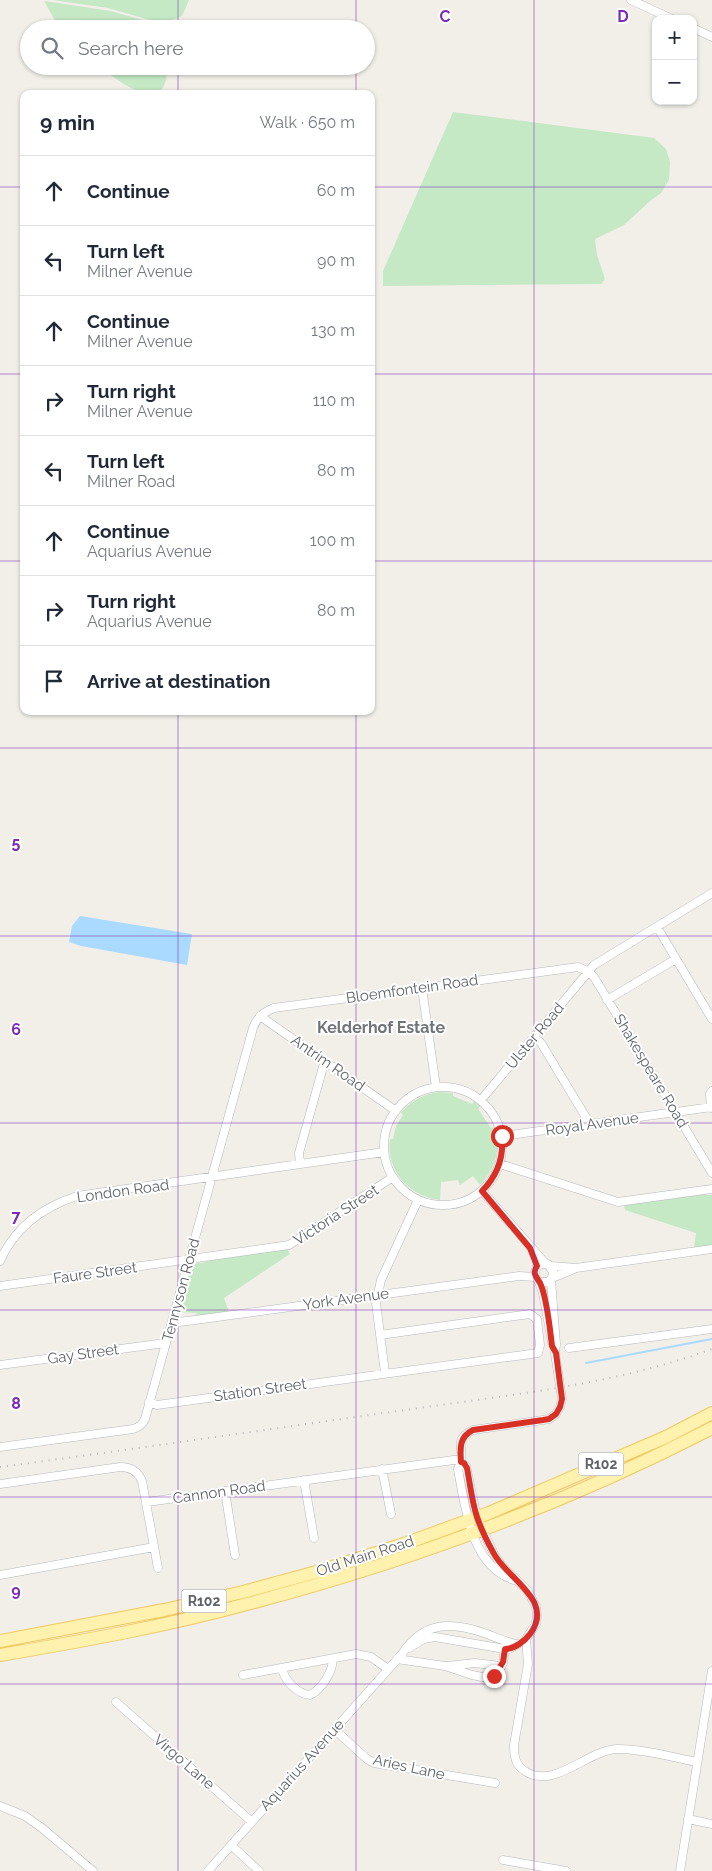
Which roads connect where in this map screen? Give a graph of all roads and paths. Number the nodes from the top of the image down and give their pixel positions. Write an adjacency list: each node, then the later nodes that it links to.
1 (631, 0): 2 (street)
2 (663, 15)
3 (697, 30): 4 (street)
4 (712, 37)
5 (712, 894): 6 (street)
6 (656, 927): 7 (street); 8 (street)
7 (676, 959): 10 (street); 12 (street)
8 (587, 971): 9 (street, Bloemfontein Road); 10 (street, Shakespeare Road); 13 (street, Ulster Road)
9 (422, 988): 11 (street, Bloemfontein Road); 15 (street)
10 (608, 1000): 20 (street, Shakespeare Road)
11 (260, 1016): 14 (street, Antrim Road); 27 (street)
12 (712, 1019)
13 (534, 1037): 17 (street, Ulster Road); 21 (street)
14 (326, 1062): 19 (street, Antrim Road); 24 (street)
15 (436, 1087): 17 (street); 19 (street)
16 (712, 1091): 18 (street)
17 (482, 1100): 22 (street)
18 (712, 1108): 20 (street, Royal Avenue)
19 (396, 1110): 23 (street)
20 (675, 1112): 21 (street, Royal Avenue); 26 (street, Shakespeare Road)
21 (588, 1124): 22 (street, Royal Avenue)
22 (502, 1136): 25 (street)
23 (384, 1152): 24 (street); 28 (street)
24 (300, 1164): 27 (street)
25 (500, 1164): 29 (street); 30 (street)
26 (712, 1173)
27 (212, 1177): 34 (street, Tennyson Road); 35 (street, London Road)
28 (393, 1177): 31 (street); 34 (street, Victoria Street)
29 (712, 1189)
30 (482, 1191): 31 (street); 32 (street)
31 (418, 1200): 43 (street)
32 (530, 1248): 36 (street); 37 (street)
33 (712, 1249): 38 (street)
34 (189, 1260): 42 (street, Faure Street); 44 (street, Tennyson Road)
35 (0, 1261)
36 (548, 1265): 37 (street); 38 (street); 40 (street)
37 (536, 1267): 39 (street, York Avenue); 41 (street)
38 (576, 1268): 40 (street)
39 (519, 1276): 41 (street, York Avenue); 43 (street, York Avenue)
40 (552, 1279): 41 (street); 49 (street)
41 (537, 1280): 49 (street)
42 (0, 1286)
43 (378, 1295): 44 (street, York Avenue); 46 (street)
44 (172, 1321): 47 (street, Tennyson Road)
45 (712, 1329): 48 (street)
46 (380, 1335): 51 (street); 51 (street, Station Street)
47 (165, 1346): 50 (street, Gay Street); 52 (street, Tennyson Road)
48 (569, 1348)
49 (556, 1353): 56 (street)
50 (0, 1366)
51 (385, 1373): 52 (street, Station Street)
52 (150, 1402): 55 (street)
53 (712, 1413): 63 (main road, Old Main Road / R102)
54 (712, 1428): 63 (main road, Old Main Road / R102)
55 (0, 1447)
56 (461, 1460): 57 (street, Cannon Road); 63 (street)
57 (382, 1470): 58 (street, Cannon Road); 62 (street)
58 (304, 1480): 60 (street, Cannon Road); 64 (street)
59 (0, 1484): 61 (street)
60 (225, 1491): 61 (street, Cannon Road); 66 (street)
61 (147, 1502): 65 (street)
62 (391, 1514)
63 (475, 1525): 69 (street); 70 (main road, Old Main Road / R102); 73 (main road, Old Main Road / R102)
64 (314, 1538)
65 (154, 1547): 67 (street); 68 (street)
66 (235, 1555)
67 (158, 1568)
68 (0, 1575)
69 (526, 1639): 71 (street); 85 (street)
70 (0, 1641)
71 (517, 1644): 72 (street); 74 (street, Aquarius Avenue)
72 (505, 1649): 74 (street, Aquarius Avenue); 77 (street)
73 (0, 1655)
74 (399, 1656): 76 (street); 79 (street, Aquarius Avenue)
75 (333, 1659): 78 (street); 78 (street); 79 (street)
76 (445, 1666): 77 (street); 77 (street)
77 (502, 1666)
78 (282, 1668): 81 (street)
79 (388, 1669): 84 (street, Aquarius Avenue)
80 (712, 1671): 82 (street)
81 (243, 1675)
82 (710, 1699): 85 (street)
83 (116, 1702): 89 (street, Virgo Lane)
84 (334, 1729): 86 (street, Aries Lane); 89 (street, Aquarius Avenue)
85 (697, 1762): 88 (street)
86 (495, 1783)
87 (0, 1806): 93 (street)
88 (688, 1819): 90 (street); 97 (street)
89 (252, 1822): 91 (street, Aquarius Avenue)
90 (712, 1824)
91 (231, 1845): 94 (street, Aquarius Avenue); 95 (street)
92 (503, 1860): 96 (street)
93 (93, 1871)
94 (208, 1871)
95 (259, 1871)
96 (566, 1871)
97 (680, 1871)

